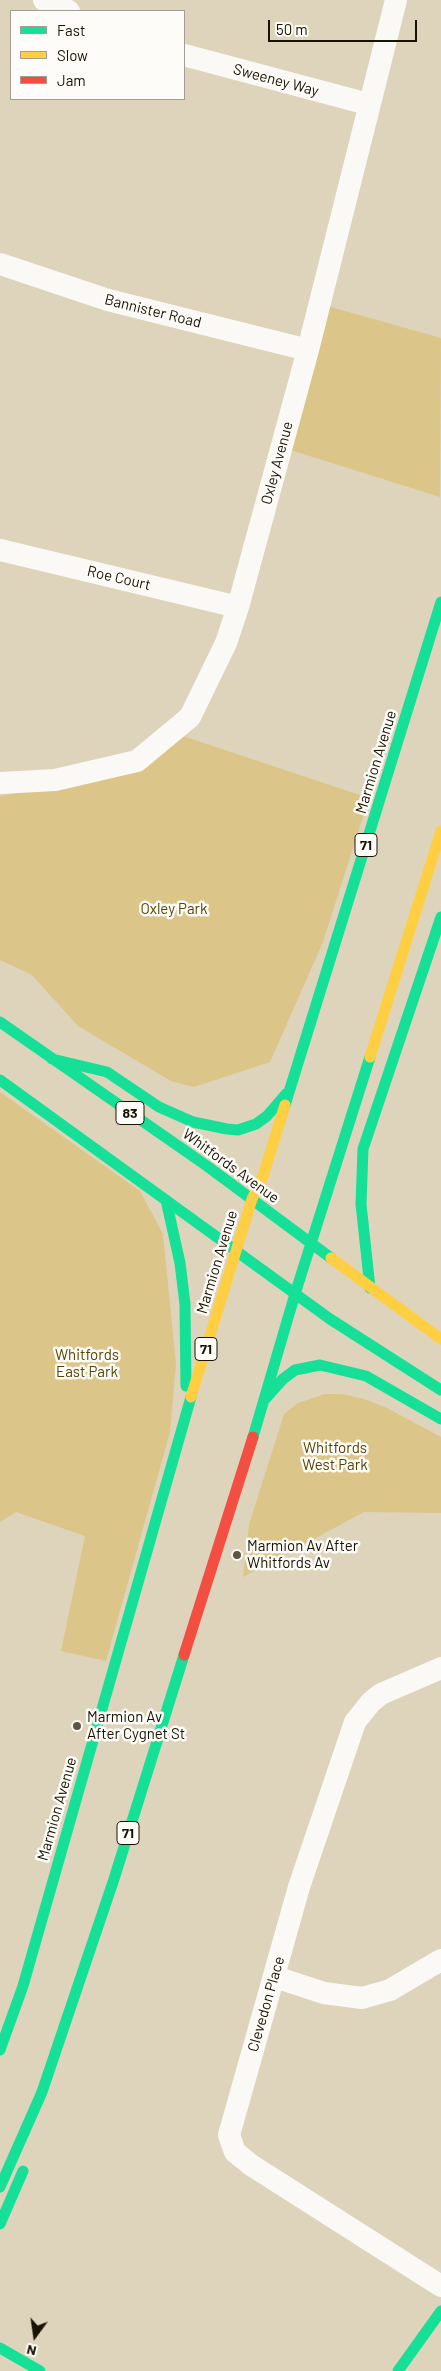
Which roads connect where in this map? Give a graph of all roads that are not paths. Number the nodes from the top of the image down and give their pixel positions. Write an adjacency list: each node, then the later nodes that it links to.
1 (44, 0): 3 (street)
2 (396, 0): 5 (street, Oxley Avenue)
3 (67, 10)
4 (185, 55): 5 (street, Sweeney Way)
5 (368, 104): 7 (street, Oxley Avenue)
6 (0, 264): 7 (street, Bannister Road)
7 (308, 350): 10 (street, Oxley Avenue)
8 (0, 550): 10 (street, Roe Court)
9 (441, 602): 18 (main road, Marmion Avenue / 71)
10 (238, 607): 11 (street, Oxley Avenue)
11 (0, 783)
12 (441, 833): 13 (main road); 21 (main road, 71)
13 (441, 865)
14 (441, 917): 23 (main road)
15 (0, 1022): 16 (main road, Whitfords Avenue / 83)
16 (52, 1059): 18 (main road); 19 (main road, Whitfords Avenue / 83)
17 (0, 1080): 20 (main road)
18 (290, 1089): 19 (main road, Marmion Avenue / 71)
19 (252, 1199): 21 (main road, Whitfords Avenue / 83); 22 (main road, Marmion Avenue / 71)
20 (166, 1200): 22 (main road); 28 (main road)
21 (311, 1242): 23 (main road, Whitfords Avenue / 83); 24 (main road, 71)
22 (236, 1250): 24 (main road); 28 (main road, Marmion Avenue / 71)
23 (370, 1288): 25 (main road, Whitfords Avenue / 83)
24 (294, 1294): 26 (main road); 27 (main road, 71)
25 (441, 1340)
26 (441, 1390)
27 (266, 1398): 29 (main road); 34 (main road, 71)
28 (187, 1410): 33 (main road, Marmion Avenue / 71)
29 (441, 1419)
30 (441, 1668): 32 (street, Clevedon Place)
31 (441, 1960): 32 (street)
32 (275, 1977): 39 (street, Clevedon Place)
33 (0, 2050)
34 (42, 2092): 35 (main road); 37 (main road, 71)
35 (45, 2120)
36 (26, 2164): 38 (main road)
37 (0, 2187)
38 (0, 2224)
39 (441, 2286)
40 (441, 2311): 43 (main road)
41 (0, 2348): 42 (main road)
42 (40, 2371)
43 (398, 2371)

